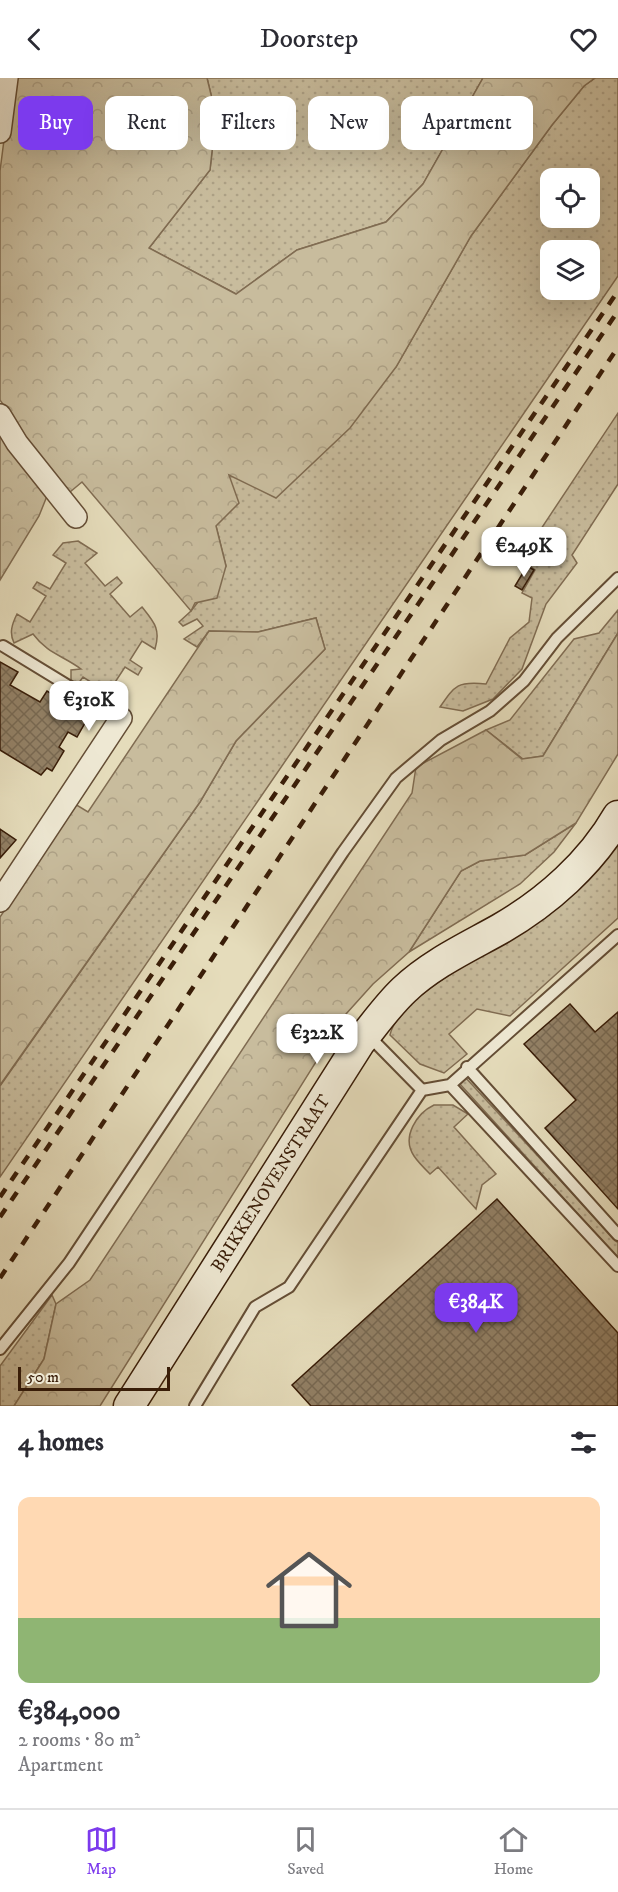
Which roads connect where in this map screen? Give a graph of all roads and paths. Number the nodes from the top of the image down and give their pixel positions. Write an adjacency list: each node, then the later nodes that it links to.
1 (7, 78): 2 (street)
2 (0, 132)
3 (0, 415): 4 (street)
4 (76, 517)
5 (618, 578): 17 (lane)
6 (3, 646): 7 (lane)
7 (121, 718): 9 (street)
8 (618, 816): 11 (street, BRIKKENOVENSTRAAT)
9 (0, 901)
10 (618, 935): 12 (lane)
11 (367, 1034): 14 (lane); 18 (street, BRIKKENOVENSTRAAT)
12 (467, 1067): 13 (lane); 15 (lane)
13 (450, 1085): 14 (lane); 16 (lane)
14 (422, 1089): 19 (lane)
15 (618, 1235)
16 (618, 1266)
17 (0, 1349)
18 (129, 1406)
19 (195, 1406)

